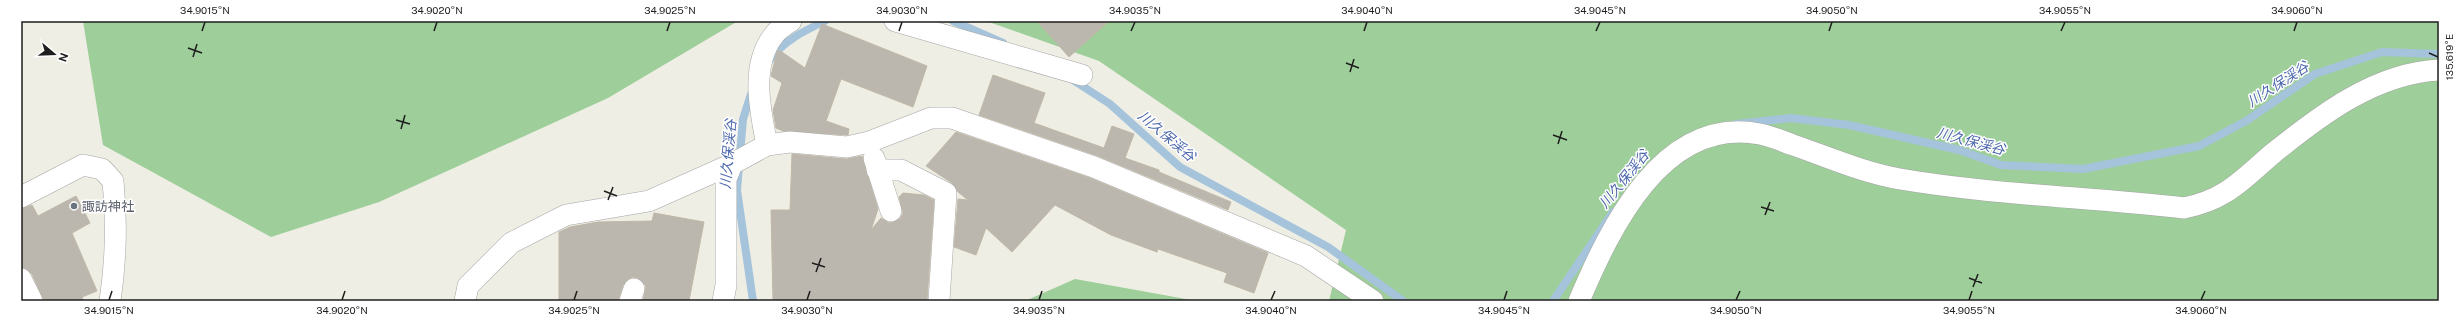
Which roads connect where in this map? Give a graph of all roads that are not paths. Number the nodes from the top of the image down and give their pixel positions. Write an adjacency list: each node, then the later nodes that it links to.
1 (791, 21): 6 (street)
2 (895, 21): 4 (street)
3 (2439, 70): 18 (street)
4 (1082, 75)
5 (869, 142): 6 (street); 8 (street); 17 (street)
6 (767, 145): 7 (street)
7 (732, 164): 15 (street); 16 (street)
8 (878, 170): 10 (street); 12 (street)
9 (21, 197): 14 (street)
10 (891, 211)
11 (21, 279): 13 (street)
12 (939, 300)
13 (32, 301)
14 (110, 301)
15 (465, 301)
16 (723, 301)
17 (1373, 301)
18 (1579, 301)

